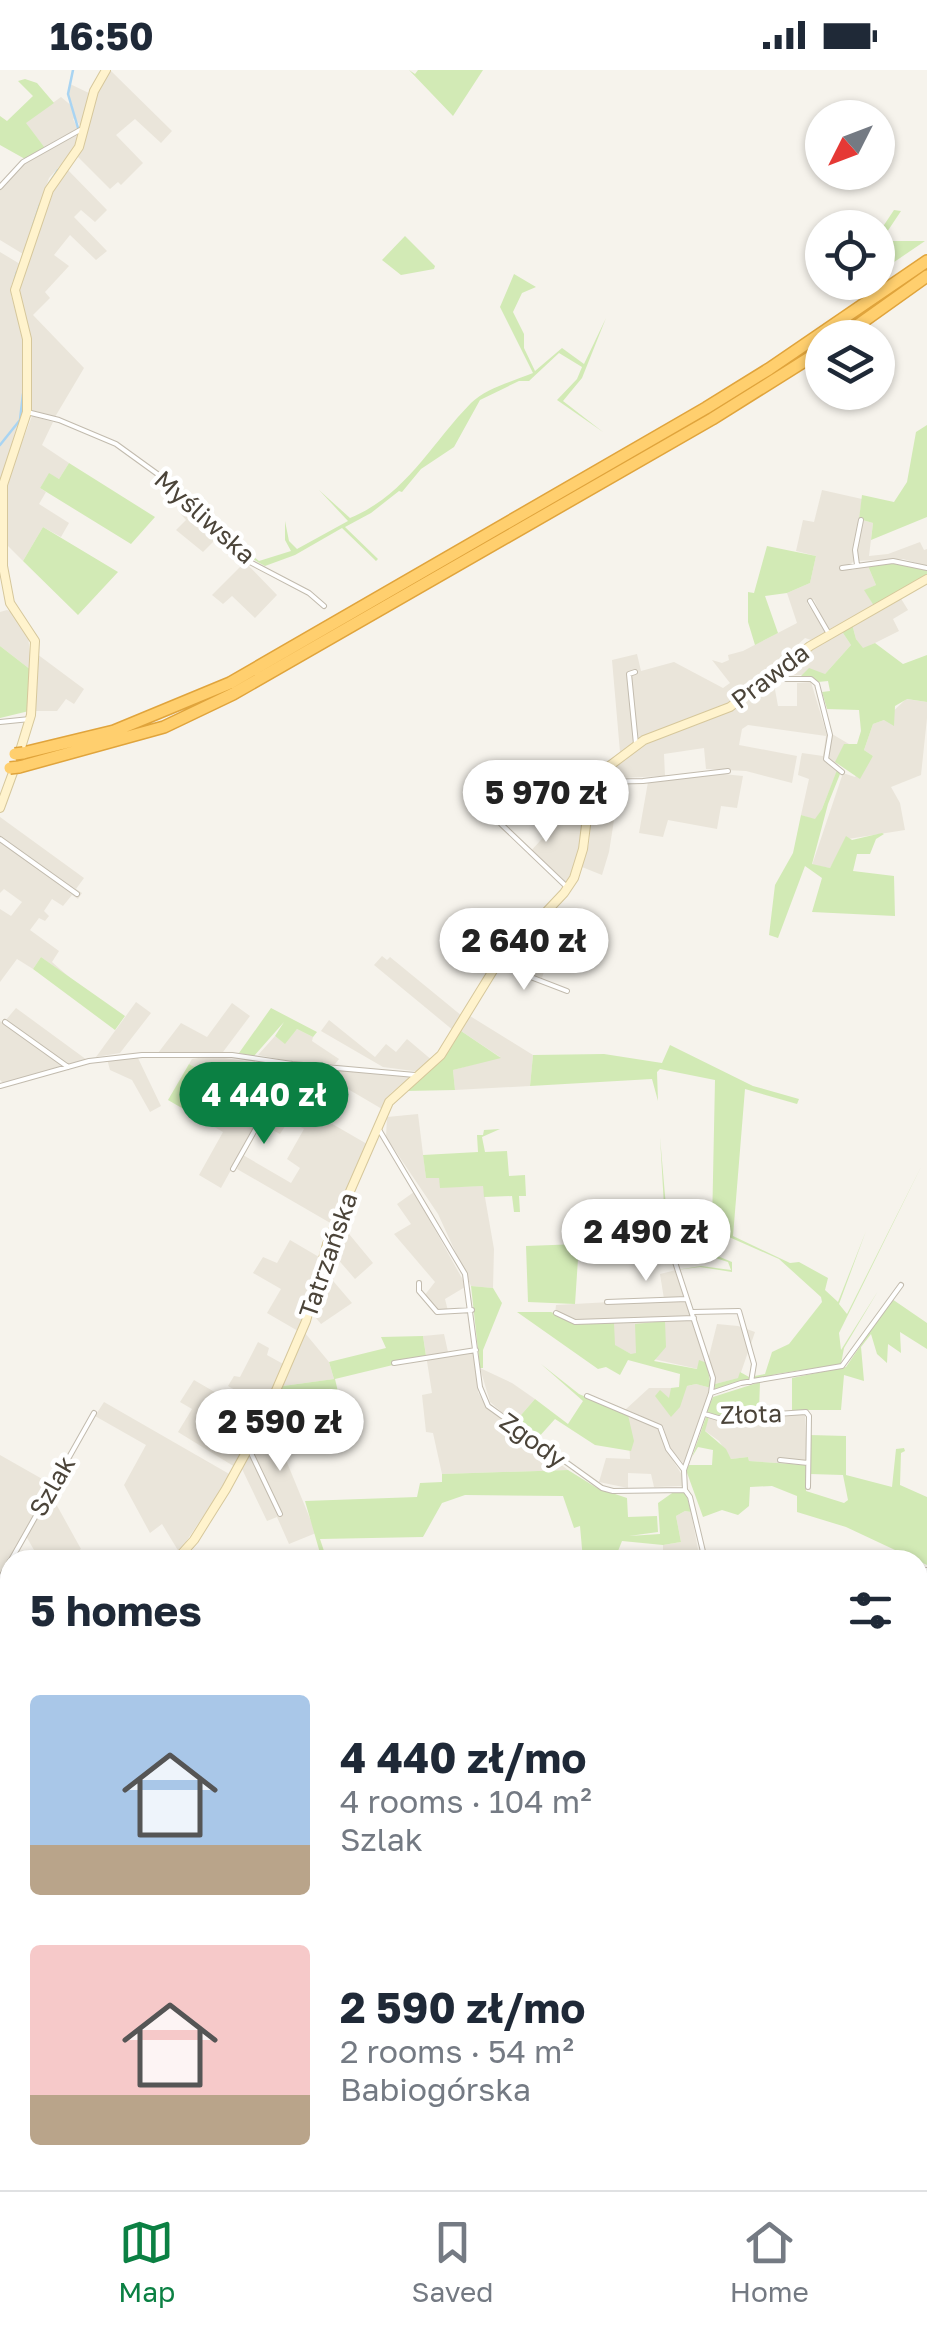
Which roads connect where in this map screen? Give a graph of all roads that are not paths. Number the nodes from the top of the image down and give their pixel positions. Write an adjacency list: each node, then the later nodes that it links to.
1 (106, 70): 2 (street)
2 (84, 128): 3 (street); 8 (street)
3 (0, 187)
4 (927, 262): 16 (highway)
5 (927, 276): 6 (highway)
6 (865, 320)
7 (805, 361): 16 (highway)
8 (27, 412): 15 (street, Myśliwska); 20 (street)
9 (860, 520): 10 (street)
10 (857, 566): 11 (street); 12 (street)
11 (842, 568)
12 (927, 568)
13 (927, 579): 17 (street, Prawda)
14 (810, 601): 17 (street)
15 (324, 606)
16 (340, 626): 23 (highway); 24 (highway)
17 (829, 634): 19 (street, Prawda)
18 (634, 672): 22 (street)
19 (768, 676): 22 (street, Prawda); 27 (street)
20 (30, 719): 21 (street); 29 (street)
21 (0, 722)
22 (636, 744): 28 (street, Prawda)
23 (0, 756)
24 (10, 768)
25 (588, 769): 28 (street)
26 (728, 772): 28 (street)
27 (842, 772)
28 (593, 780): 32 (street)
29 (0, 808)
30 (501, 824): 32 (street)
31 (0, 840): 33 (street)
32 (568, 888): 34 (street)
33 (77, 894)
34 (497, 964): 35 (street); 39 (street, Tatrzańska)
35 (567, 991)
36 (5, 1022): 38 (street)
37 (292, 1064): 38 (street); 39 (street); 42 (street)
38 (68, 1067): 40 (street)
39 (421, 1075): 41 (street, Tatrzańska)
40 (0, 1086)
41 (378, 1128): 48 (street, Zgody); 58 (street, Tatrzańska)
42 (233, 1168)
43 (664, 1203): 46 (street)
44 (419, 1283): 48 (street)
45 (901, 1286): 53 (street)
46 (687, 1299): 47 (street); 50 (street)
47 (607, 1302)
48 (472, 1310): 51 (street, Zgody)
49 (556, 1313): 50 (street)
50 (694, 1315): 53 (street); 54 (street)
51 (476, 1350): 52 (street); 63 (street, Zgody)
52 (394, 1363)
53 (751, 1382): 54 (street)
54 (712, 1393): 57 (street)
55 (587, 1396): 61 (street)
56 (94, 1413): 65 (street, Szlak)
57 (705, 1414): 60 (street, Złota); 61 (street)
58 (249, 1449): 64 (street); 66 (street, Tatrzańska)
59 (780, 1460): 60 (street, Złota)
60 (808, 1463): 62 (street, Złota)
61 (684, 1470): 63 (street)
62 (808, 1486)
63 (685, 1490): 67 (street)
64 (280, 1514)
65 (16, 1550)
66 (185, 1550)
67 (703, 1550)

